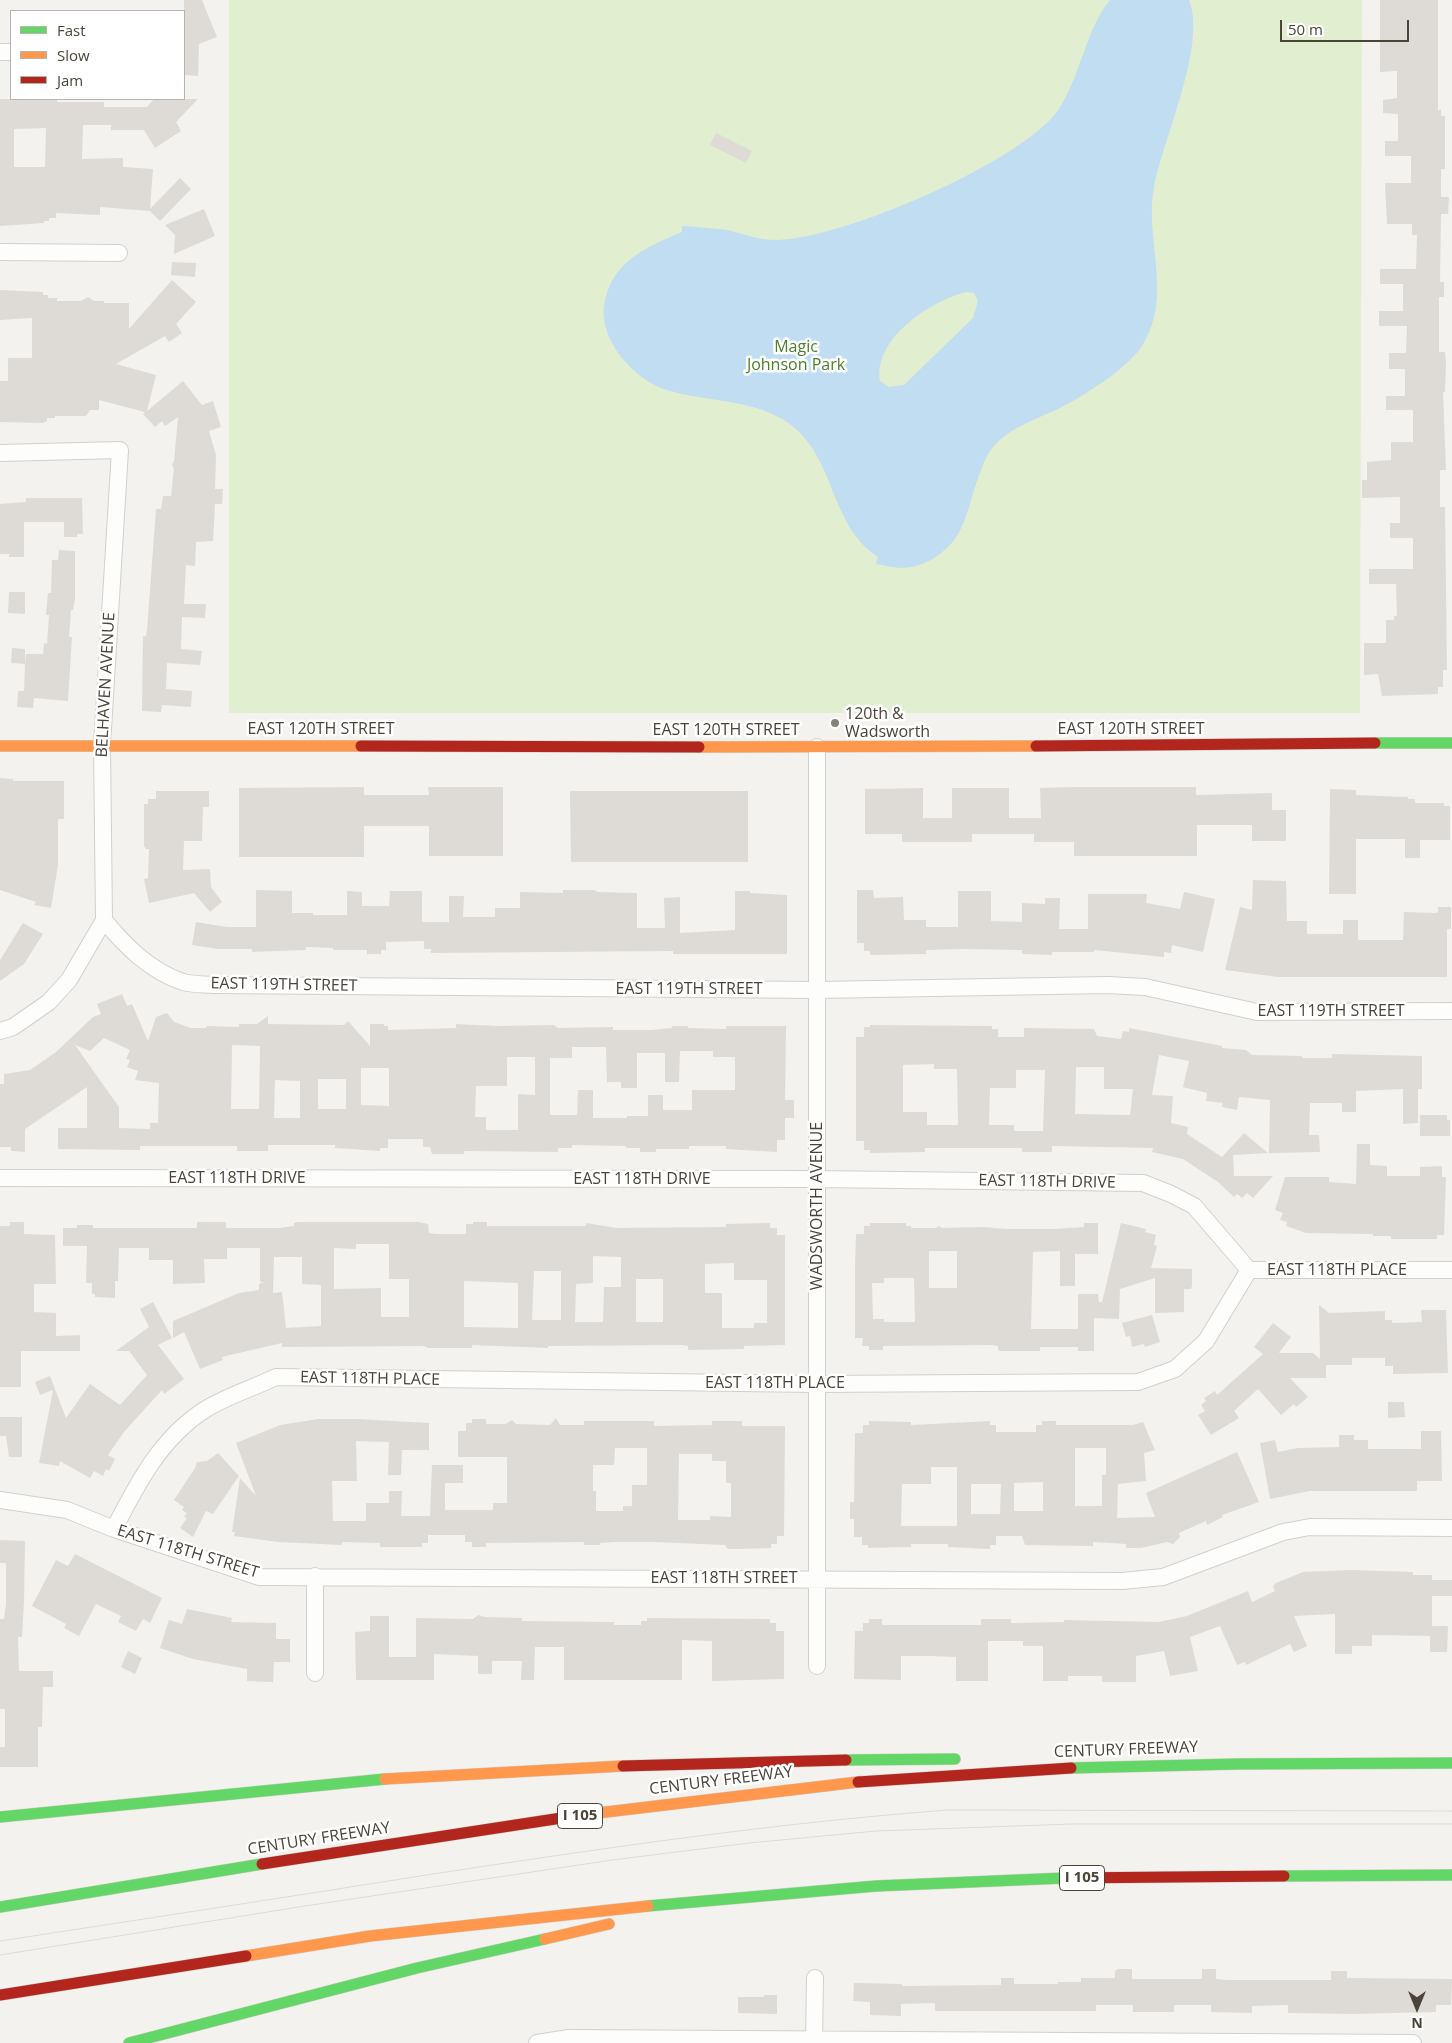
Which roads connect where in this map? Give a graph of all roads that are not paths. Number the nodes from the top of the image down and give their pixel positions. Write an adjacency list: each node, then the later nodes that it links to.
1 (0, 252): 2 (street)
2 (119, 253)
3 (0, 452): 5 (street, BELHAVEN AVENUE)
4 (1452, 743): 7 (main road, EAST 120TH STREET)
5 (102, 745): 6 (main road, EAST 120TH STREET); 7 (main road, EAST 120TH STREET); 8 (street, BELHAVEN AVENUE)
6 (0, 746)
7 (817, 747): 9 (street, WADSWORTH AVENUE)
8 (104, 920): 9 (street, EAST 119TH STREET); 11 (street)
9 (817, 990): 10 (street, EAST 119TH STREET); 13 (street, WADSWORTH AVENUE)
10 (1452, 1011)
11 (0, 1031)
12 (0, 1178): 13 (street, EAST 118TH DRIVE)
13 (817, 1179): 14 (street, EAST 118TH DRIVE); 16 (street, WADSWORTH AVENUE)
14 (1249, 1270): 15 (street, EAST 118TH PLACE); 16 (street, EAST 118TH PLACE)
15 (1452, 1270)
16 (818, 1384): 19 (street, EAST 118TH PLACE); 21 (street, WADSWORTH AVENUE)
17 (0, 1500): 19 (street, EAST 118TH STREET)
18 (1452, 1528): 21 (street, EAST 118TH STREET)
19 (114, 1529): 20 (street, EAST 118TH STREET)
20 (315, 1576): 21 (street, EAST 118TH STREET); 23 (street)
21 (818, 1578): 22 (street, WADSWORTH AVENUE)
22 (818, 1666)
23 (315, 1673)
24 (970, 1759): 28 (main road)
25 (1009, 1760): 27 (main road)
26 (1452, 1763): 27 (main road, CENTURY FREEWAY / I 105)
27 (1164, 1764): 31 (main road, CENTURY FREEWAY / I 105)
28 (0, 1817)
29 (1452, 1875): 30 (main road, I 105)
30 (712, 1899): 33 (main road, I 105); 35 (main road)
31 (0, 1907)
32 (815, 1978): 34 (street)
33 (0, 1995)
34 (814, 2040): 36 (street); 37 (street)
35 (129, 2043)
36 (537, 2043)
37 (1413, 2043)

